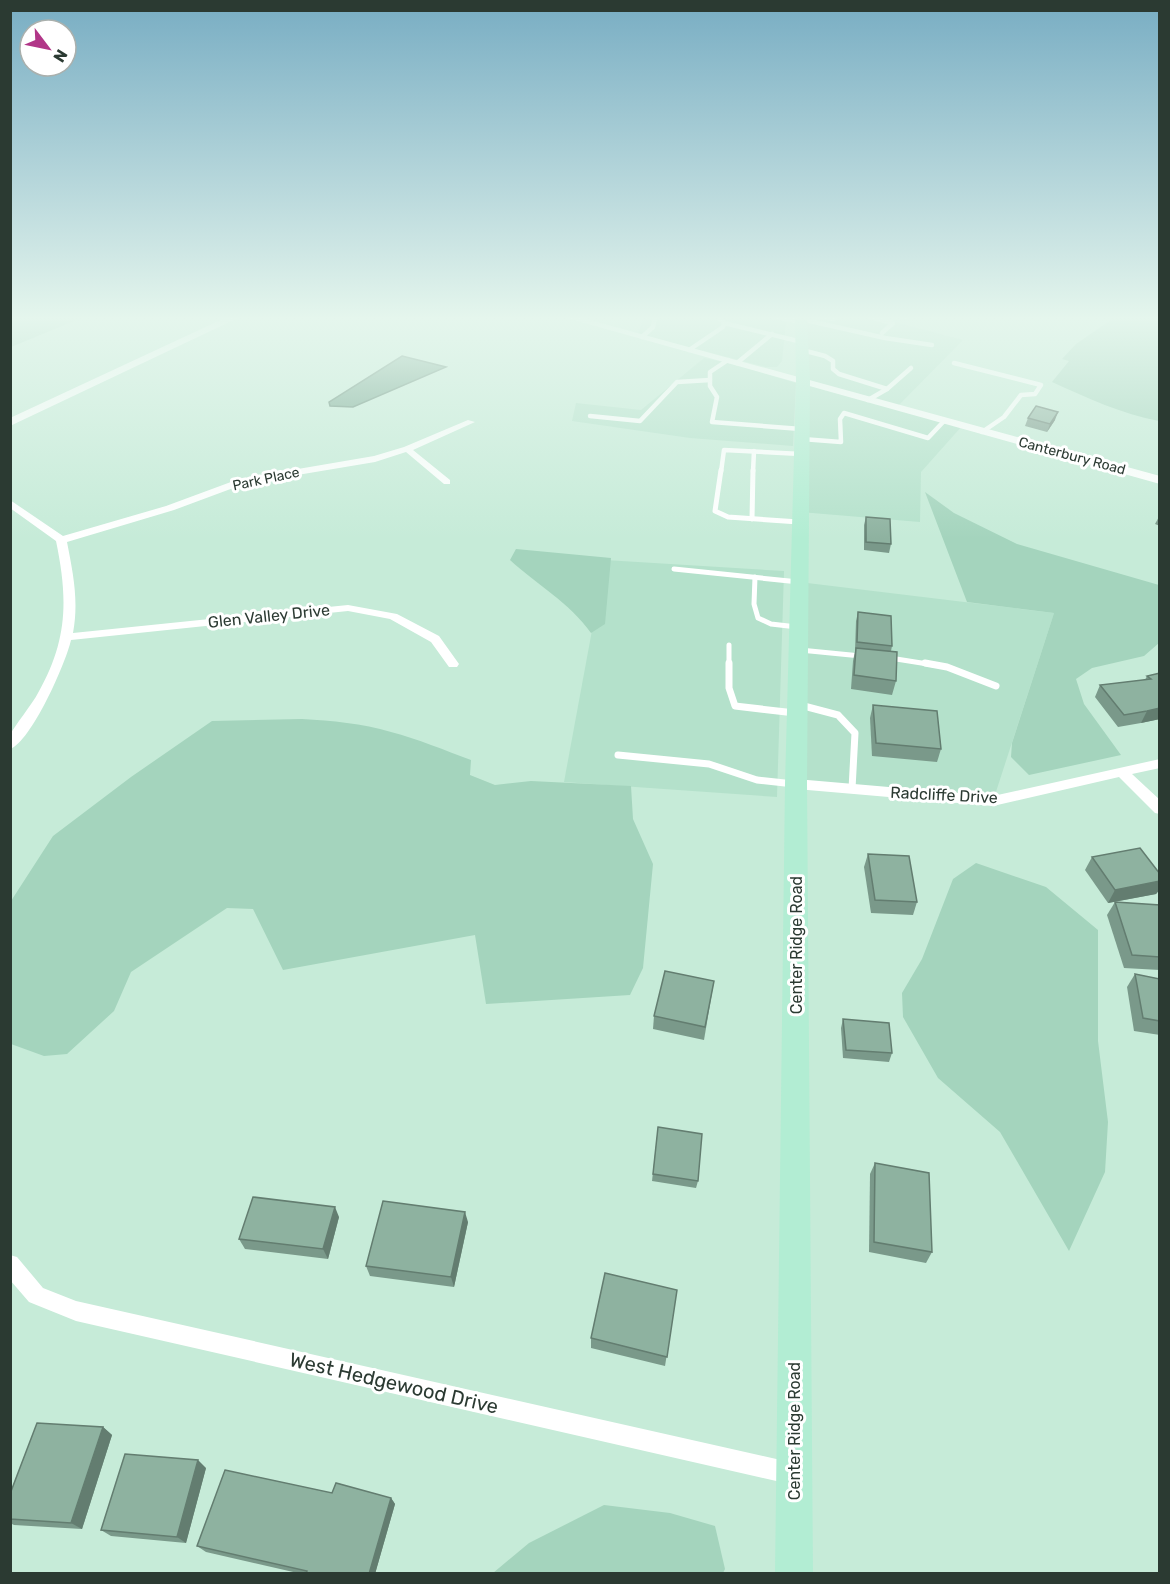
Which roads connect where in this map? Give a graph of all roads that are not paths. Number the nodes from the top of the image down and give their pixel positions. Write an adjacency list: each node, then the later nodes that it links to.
1 (78, 391): 12 (street)
2 (669, 391): 9 (lane)
3 (713, 391): 14 (lane)
4 (803, 391): 14 (main road, Center Ridge Road)
5 (837, 391): 8 (street, Canterbury Road)
6 (884, 391): 8 (lane)
7 (1037, 391): 13 (lane)
8 (868, 400): 10 (street, Canterbury Road)
9 (590, 416)
10 (944, 421): 13 (street, Canterbury Road); 14 (lane)
11 (471, 422): 15 (street, Park Place)
12 (10, 423)
13 (982, 432): 17 (street, Canterbury Road)
14 (801, 441): 16 (lane); 21 (main road, Center Ridge Road)
15 (407, 449): 18 (street); 22 (street, Park Place)
16 (754, 451): 20 (lane); 20 (lane)
17 (1160, 480)
18 (447, 482)
19 (10, 503): 22 (street)
20 (752, 519): 21 (lane)
21 (800, 522): 25 (main road, Center Ridge Road)
22 (61, 540): 26 (street)
23 (674, 569): 24 (lane)
24 (755, 578): 25 (lane); 27 (lane)
25 (799, 582): 27 (main road, Center Ridge Road)
26 (67, 637): 31 (street, Glen Valley Drive); 34 (street)
27 (798, 639): 29 (lane); 33 (main road, Center Ridge Road)
28 (729, 645): 33 (lane)
29 (874, 657)
30 (885, 658): 32 (lane)
31 (453, 664)
32 (996, 686)
33 (797, 709): 38 (main road, Center Ridge Road); 39 (lane)
34 (10, 745)
35 (618, 755): 38 (lane)
36 (1160, 763): 37 (street, Radcliffe Drive)
37 (1123, 772): 39 (street, Radcliffe Drive); 40 (street)
38 (796, 784): 39 (street, Radcliffe Drive); 42 (main road, Center Ridge Road)
39 (852, 789)
40 (1160, 809)
41 (10, 1264): 42 (street, West Hedgewood Drive)
42 (794, 1474): 43 (main road, Center Ridge Road)
43 (794, 1574)

